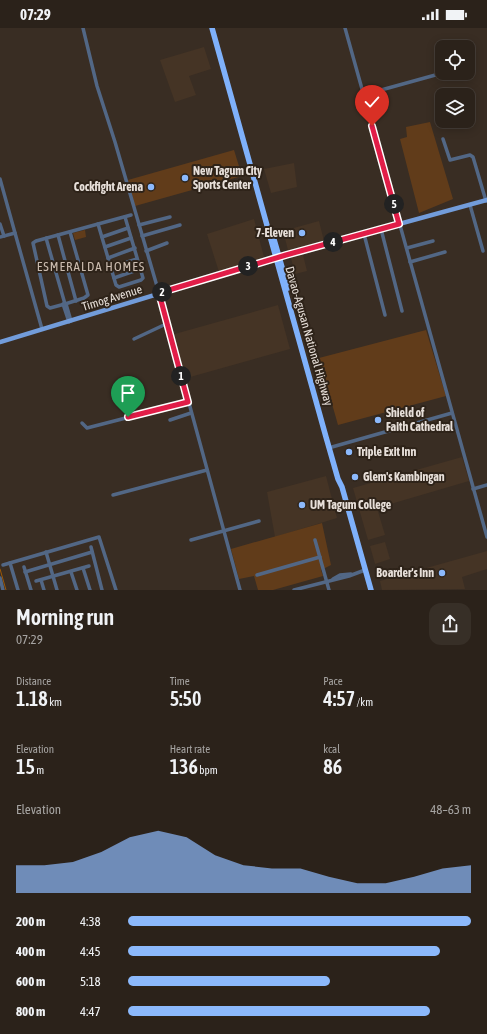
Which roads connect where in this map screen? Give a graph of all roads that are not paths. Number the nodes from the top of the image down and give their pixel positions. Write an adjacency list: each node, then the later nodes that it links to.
1 (83, 28): 22 (street)
2 (212, 28): 5 (highway, Davao-Agusan National Highway)
3 (215, 28): 5 (highway, Davao-Agusan National Highway)
4 (345, 28): 7 (street)
5 (224, 64): 44 (highway, Davao-Agusan National Highway)
6 (435, 75): 7 (street)
7 (363, 95): 21 (street)
8 (444, 139): 11 (street)
9 (0, 179): 12 (street)
10 (487, 185): 11 (street)
11 (482, 187): 14 (street)
12 (5, 196): 13 (street); 27 (street)
13 (0, 198)
14 (486, 201): 15 (main road, Timog Avenue)
15 (470, 205): 21 (main road, Timog Avenue); 42 (street)
16 (131, 215): 17 (street)
17 (125, 217): 20 (street); 24 (street)
18 (170, 217): 22 (street)
19 (0, 224): 30 (street)
20 (98, 224): 26 (street); 32 (street)
21 (399, 224): 25 (main road, Timog Avenue); 39 (street)
22 (139, 225): 31 (street)
23 (180, 225): 31 (street)
24 (128, 228): 32 (street); 34 (street)
25 (381, 229): 28 (main road, Timog Avenue); 53 (street)
26 (70, 232): 29 (street); 51 (street)
27 (15, 233): 30 (street); 57 (street)
28 (364, 234): 44 (main road, Timog Avenue); 54 (street)
29 (58, 235): 33 (street); 51 (street)
30 (2, 236)
31 (142, 236): 40 (street)
32 (102, 237): 37 (street)
33 (46, 238): 52 (street); 52 (street)
34 (132, 238): 37 (street); 38 (street)
35 (433, 241): 39 (street)
36 (167, 243): 40 (street)
37 (105, 247): 43 (street)
38 (135, 248): 43 (street); 45 (street)
39 (406, 248): 46 (street)
40 (146, 251): 50 (street)
41 (445, 252): 46 (street)
42 (483, 252)
43 (108, 258): 47 (street)
44 (277, 258): 50 (main road, Timog Avenue); 65 (highway, Davao-Agusan National Highway)
45 (137, 259): 47 (street); 48 (street)
46 (410, 262): 62 (street)
47 (111, 267): 49 (street)
48 (140, 269): 49 (street); 49 (street)
49 (114, 278)
50 (159, 293): 55 (main road, Timog Avenue); 56 (street)
51 (76, 301): 52 (street)
52 (65, 304): 55 (street)
53 (402, 311)
54 (385, 315)
55 (70, 321): 57 (main road, Timog Avenue)
56 (166, 324): 58 (street); 60 (street)
57 (42, 329): 59 (main road, Timog Avenue)
58 (134, 339)
59 (0, 342)
60 (188, 402): 61 (street); 64 (street)
61 (191, 413): 63 (street); 67 (street)
62 (452, 413): 66 (street); 70 (street)
63 (170, 420)
64 (82, 423)
65 (327, 436): 66 (highway, Davao-Agusan National Highway); 69 (highway, Davao-Agusan National Highway)
66 (332, 447): 69 (highway, Davao-Agusan National Highway)
67 (206, 470): 71 (street); 74 (street)
68 (487, 485): 70 (street)
69 (342, 487): 88 (highway, Davao-Agusan National Highway)
70 (473, 489): 73 (street)
71 (113, 496)
72 (259, 521): 74 (street)
73 (485, 522): 75 (street)
74 (224, 531): 76 (street); 106 (street)
75 (487, 536)
76 (190, 540)
77 (315, 540): 81 (street)
78 (91, 547): 80 (street)
79 (46, 552): 82 (street); 84 (street); 105 (street)
80 (92, 552): 84 (street); 104 (street)
81 (320, 557): 91 (street); 96 (street)
82 (10, 563): 83 (street); 98 (street)
83 (3, 565)
84 (50, 565): 89 (street); 92 (street)
85 (24, 566): 89 (street)
86 (89, 566): 87 (street)
87 (83, 568): 90 (street); 103 (street)
88 (365, 570): 96 (street); 109 (highway, Davao-Agusan National Highway)
89 (25, 572): 99 (street)
90 (71, 572): 92 (street); 102 (street)
91 (257, 575)
92 (53, 576): 94 (street); 101 (street)
93 (0, 578): 97 (street)
94 (41, 580): 95 (street); 100 (street)
95 (36, 581)
96 (326, 581): 107 (street); 108 (street)
97 (3, 590)
98 (18, 590)
99 (31, 590)
100 (44, 590)
101 (57, 590)
102 (77, 590)
103 (90, 590)
104 (102, 590)
105 (116, 590)
106 (240, 590)
107 (294, 590)
108 (329, 590)
109 (371, 590)

